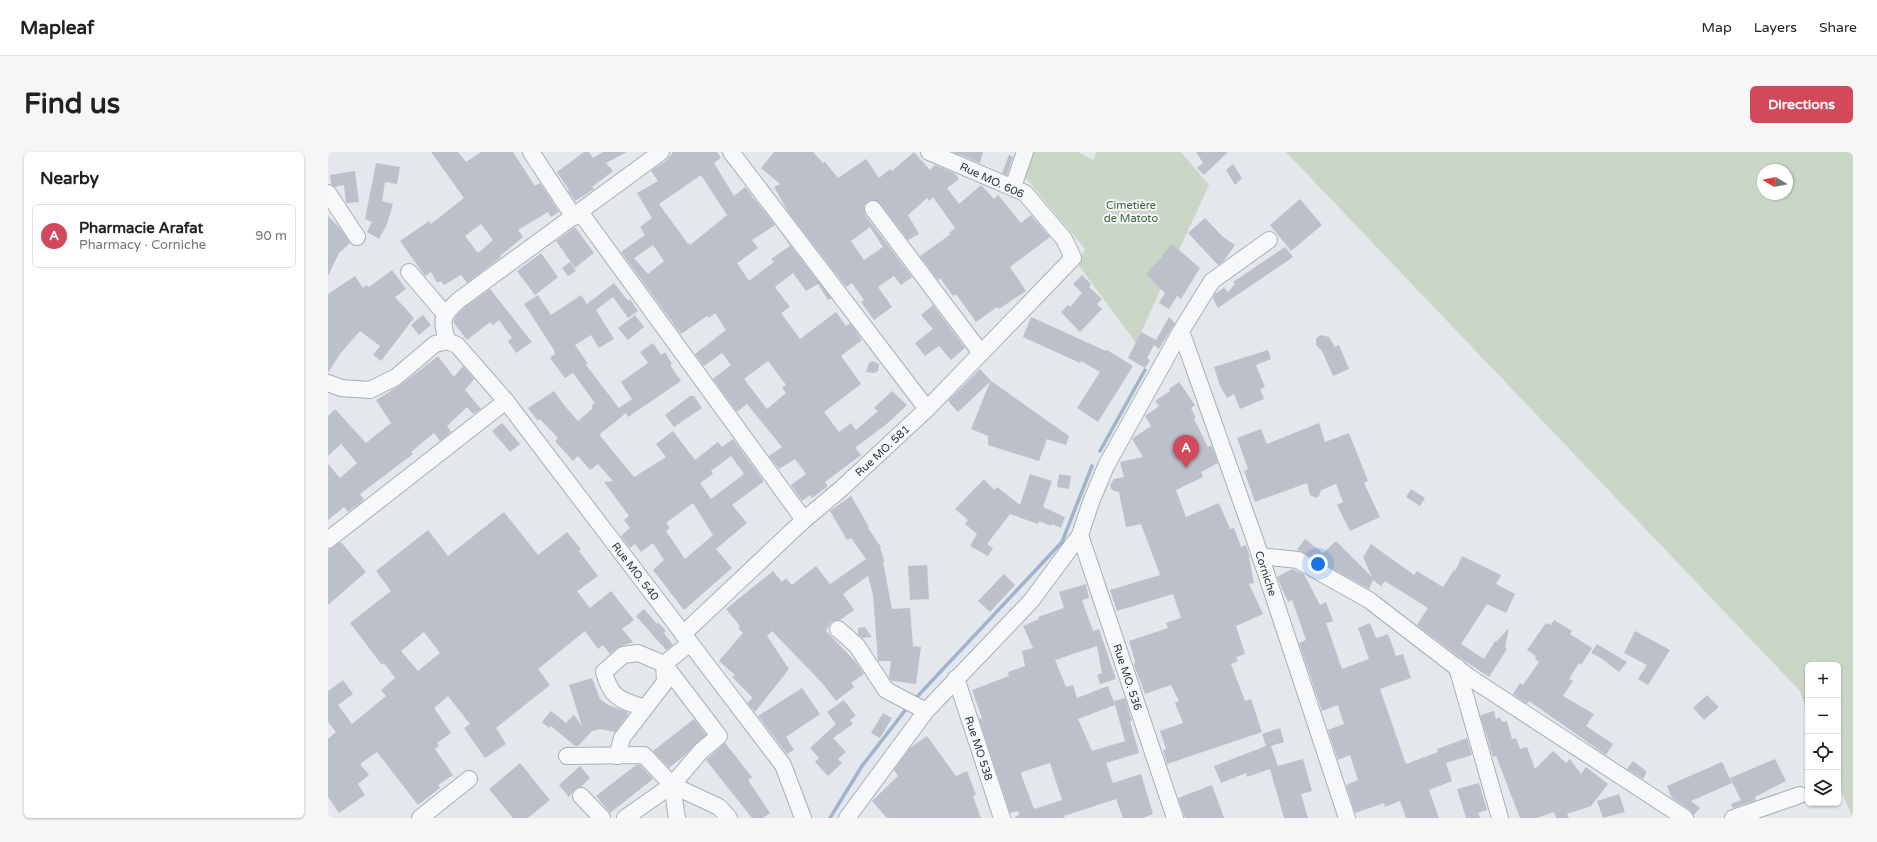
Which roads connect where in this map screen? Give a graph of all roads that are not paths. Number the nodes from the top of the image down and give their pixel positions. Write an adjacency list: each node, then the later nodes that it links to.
1 (531, 152): 9 (street)
2 (660, 152): 9 (street)
3 (732, 152): 20 (street)
4 (929, 152): 6 (street, Rue MO. 606)
5 (1025, 152): 6 (street)
6 (1013, 187): 12 (street, Rue MO. 606)
7 (328, 193): 10 (street)
8 (873, 208): 17 (street)
9 (577, 214): 14 (street); 21 (street)
10 (357, 236)
11 (1269, 240): 15 (street)
12 (1073, 258): 17 (street, Rue MO. 581)
13 (408, 272): 14 (street)
14 (445, 314): 16 (street)
15 (1180, 331): 22 (street); 24 (street, Corniche)
16 (447, 341): 18 (street); 19 (street, Rue MO. 540)
17 (982, 353): 20 (street, Rue MO. 581)
18 (328, 383)
19 (506, 401): 23 (street); 26 (street, Rue MO. 540)
20 (927, 409): 21 (street, Rue MO. 581)
21 (804, 520): 26 (street, Rue MO. 581)
22 (1080, 536): 29 (street); 46 (street, Rue MO. 536)
23 (328, 540)
24 (1260, 556): 28 (street); 47 (street, Corniche)
25 (838, 629): 31 (street)
26 (686, 638): 27 (street, Rue MO. 581); 43 (street, Rue MO. 540)
27 (664, 664): 30 (street); 30 (street); 35 (street)
28 (1457, 667): 48 (street); 49 (street)
29 (956, 678): 31 (street); 45 (street, Rue MO 538)
30 (645, 708): 33 (street)
31 (926, 711): 44 (street)
32 (567, 756): 33 (street)
33 (617, 756): 35 (street)
34 (469, 779): 39 (street)
35 (672, 785): 38 (street); 41 (street); 42 (street)
36 (1800, 795): 50 (street)
37 (581, 796): 40 (street)
38 (721, 814)
39 (420, 818)
40 (602, 818)
41 (625, 818)
42 (677, 818)
43 (803, 818)
44 (847, 818)
45 (1002, 818)
46 (1175, 818)
47 (1347, 818)
48 (1500, 818)
49 (1685, 818)
50 (1733, 818)

